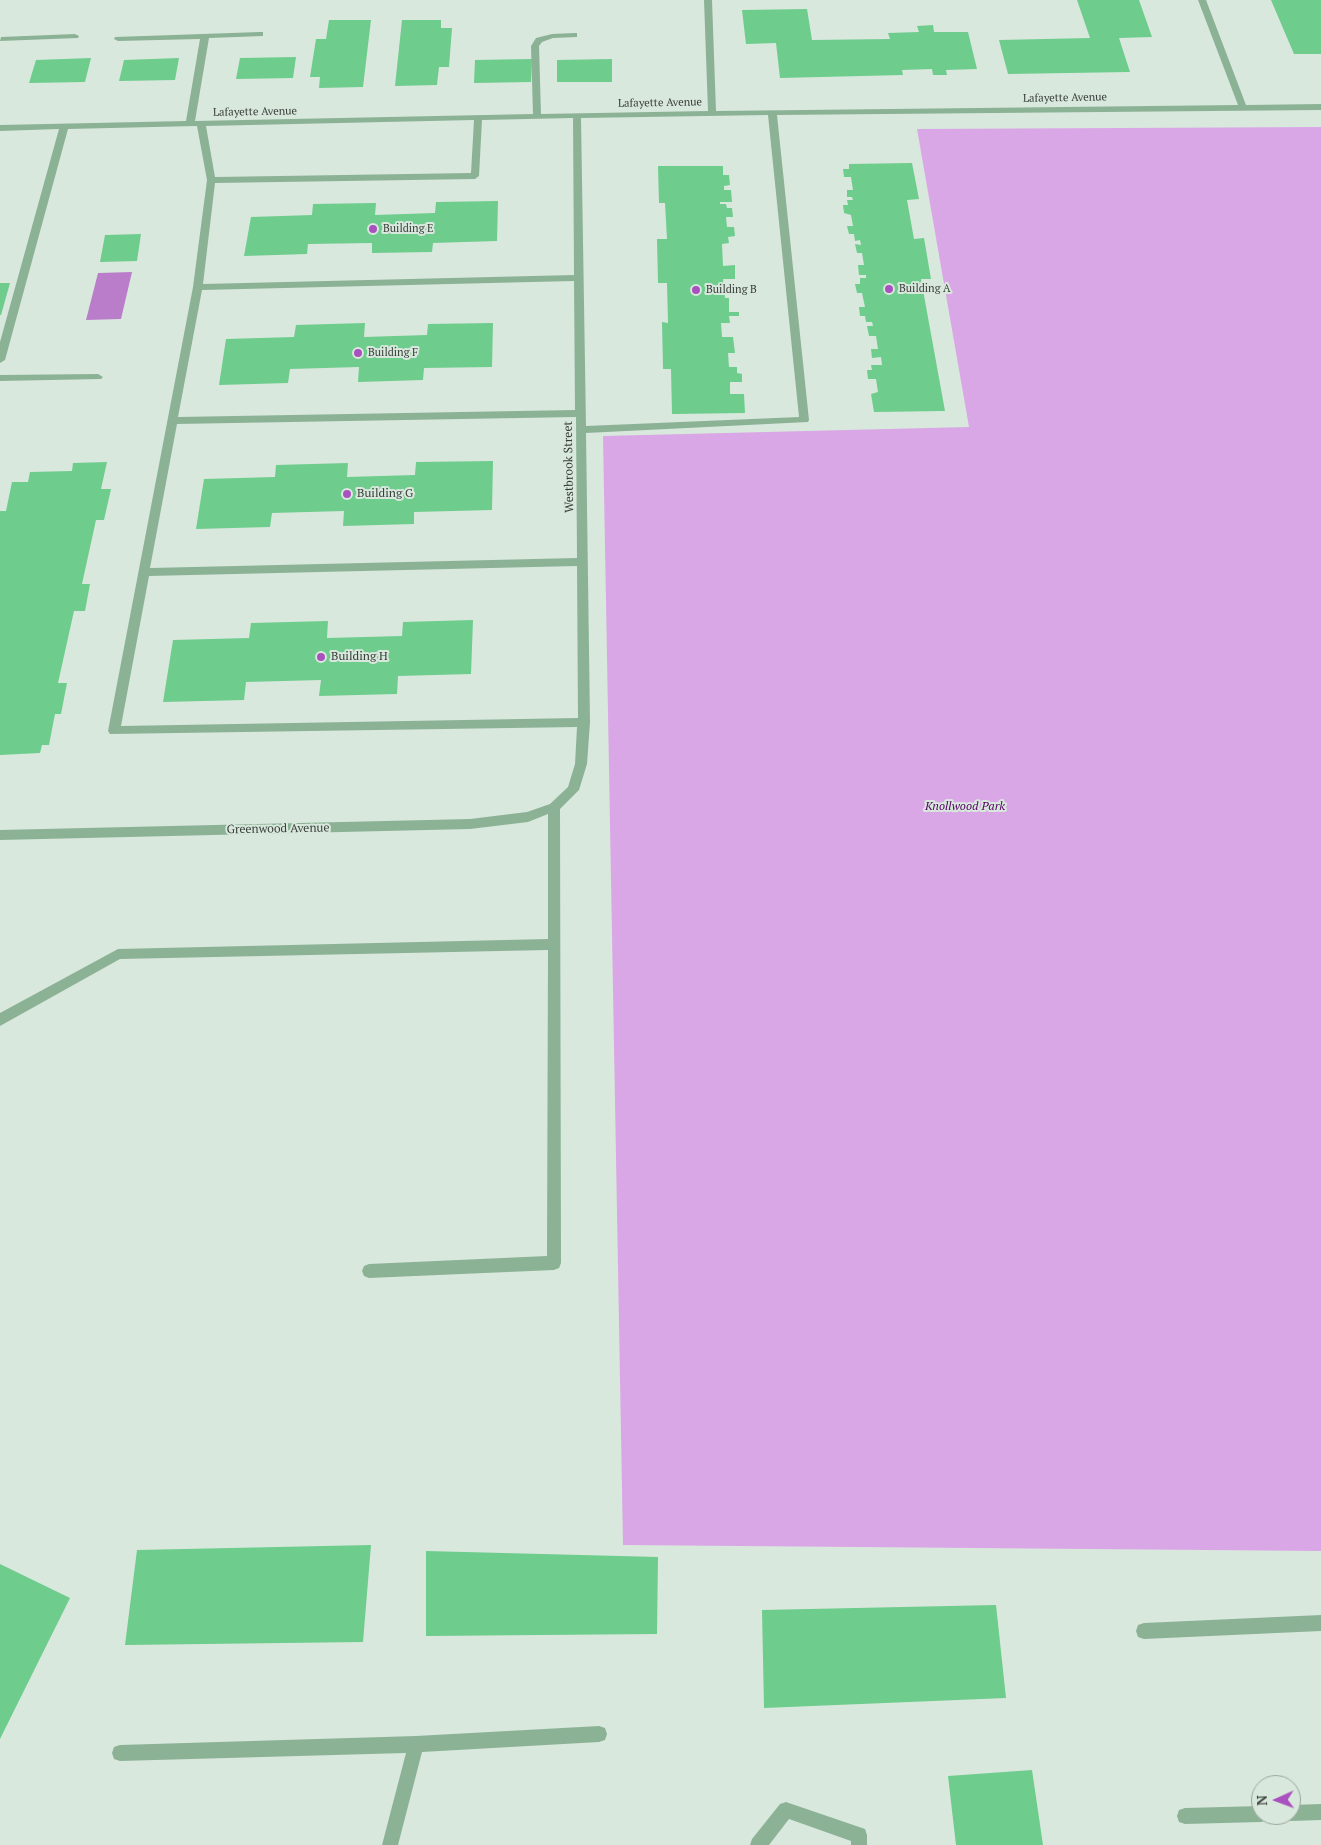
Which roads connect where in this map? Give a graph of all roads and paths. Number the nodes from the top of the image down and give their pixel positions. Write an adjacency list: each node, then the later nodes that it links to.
1 (708, 0): 11 (street)
2 (1202, 0): 10 (street)
3 (260, 34): 6 (street)
4 (574, 35): 15 (street)
5 (75, 36): 8 (street)
6 (205, 36): 7 (street); 16 (street)
7 (118, 39)
8 (0, 40)
9 (1321, 107): 10 (street, Lafayette Avenue)
10 (1244, 108): 12 (street, Lafayette Avenue)
11 (712, 113): 12 (street, Lafayette Avenue); 13 (street, Lafayette Avenue)
12 (772, 113): 27 (street)
13 (577, 117): 15 (street, Lafayette Avenue); 20 (street, Westbrook Street)
14 (478, 118): 15 (street, Lafayette Avenue); 16 (street, Lafayette Avenue); 19 (street)
15 (537, 118)
16 (195, 124): 17 (street, Lafayette Avenue); 19 (street)
17 (64, 127): 18 (street, Lafayette Avenue); 22 (street)
18 (0, 128)
19 (211, 180): 21 (street)
20 (579, 278): 21 (street); 25 (street, Westbrook Street)
21 (198, 287): 26 (street)
22 (0, 360)
23 (98, 377): 24 (street)
24 (0, 378)
25 (580, 413): 26 (street); 27 (street, Westbrook Street)
26 (174, 421): 29 (street)
27 (581, 430): 28 (street, Westbrook Street)
28 (582, 562): 29 (street); 30 (street, Westbrook Street)
29 (144, 572): 30 (street)
30 (584, 722): 31 (street, Westbrook Street)
31 (554, 807): 32 (street, Greenwood Avenue); 33 (street)
32 (0, 835)
33 (554, 944): 34 (street); 35 (street)
34 (0, 1020)
35 (369, 1271)
36 (1321, 1622): 37 (street)
37 (1144, 1631)
38 (599, 1734): 39 (street)
39 (416, 1744): 40 (street); 45 (street)
40 (120, 1753)
41 (1321, 1812): 42 (street)
42 (1301, 1813)
43 (1251, 1814): 44 (street)
44 (1185, 1816)
45 (390, 1845)
46 (758, 1845): 47 (street)
47 (859, 1845)

